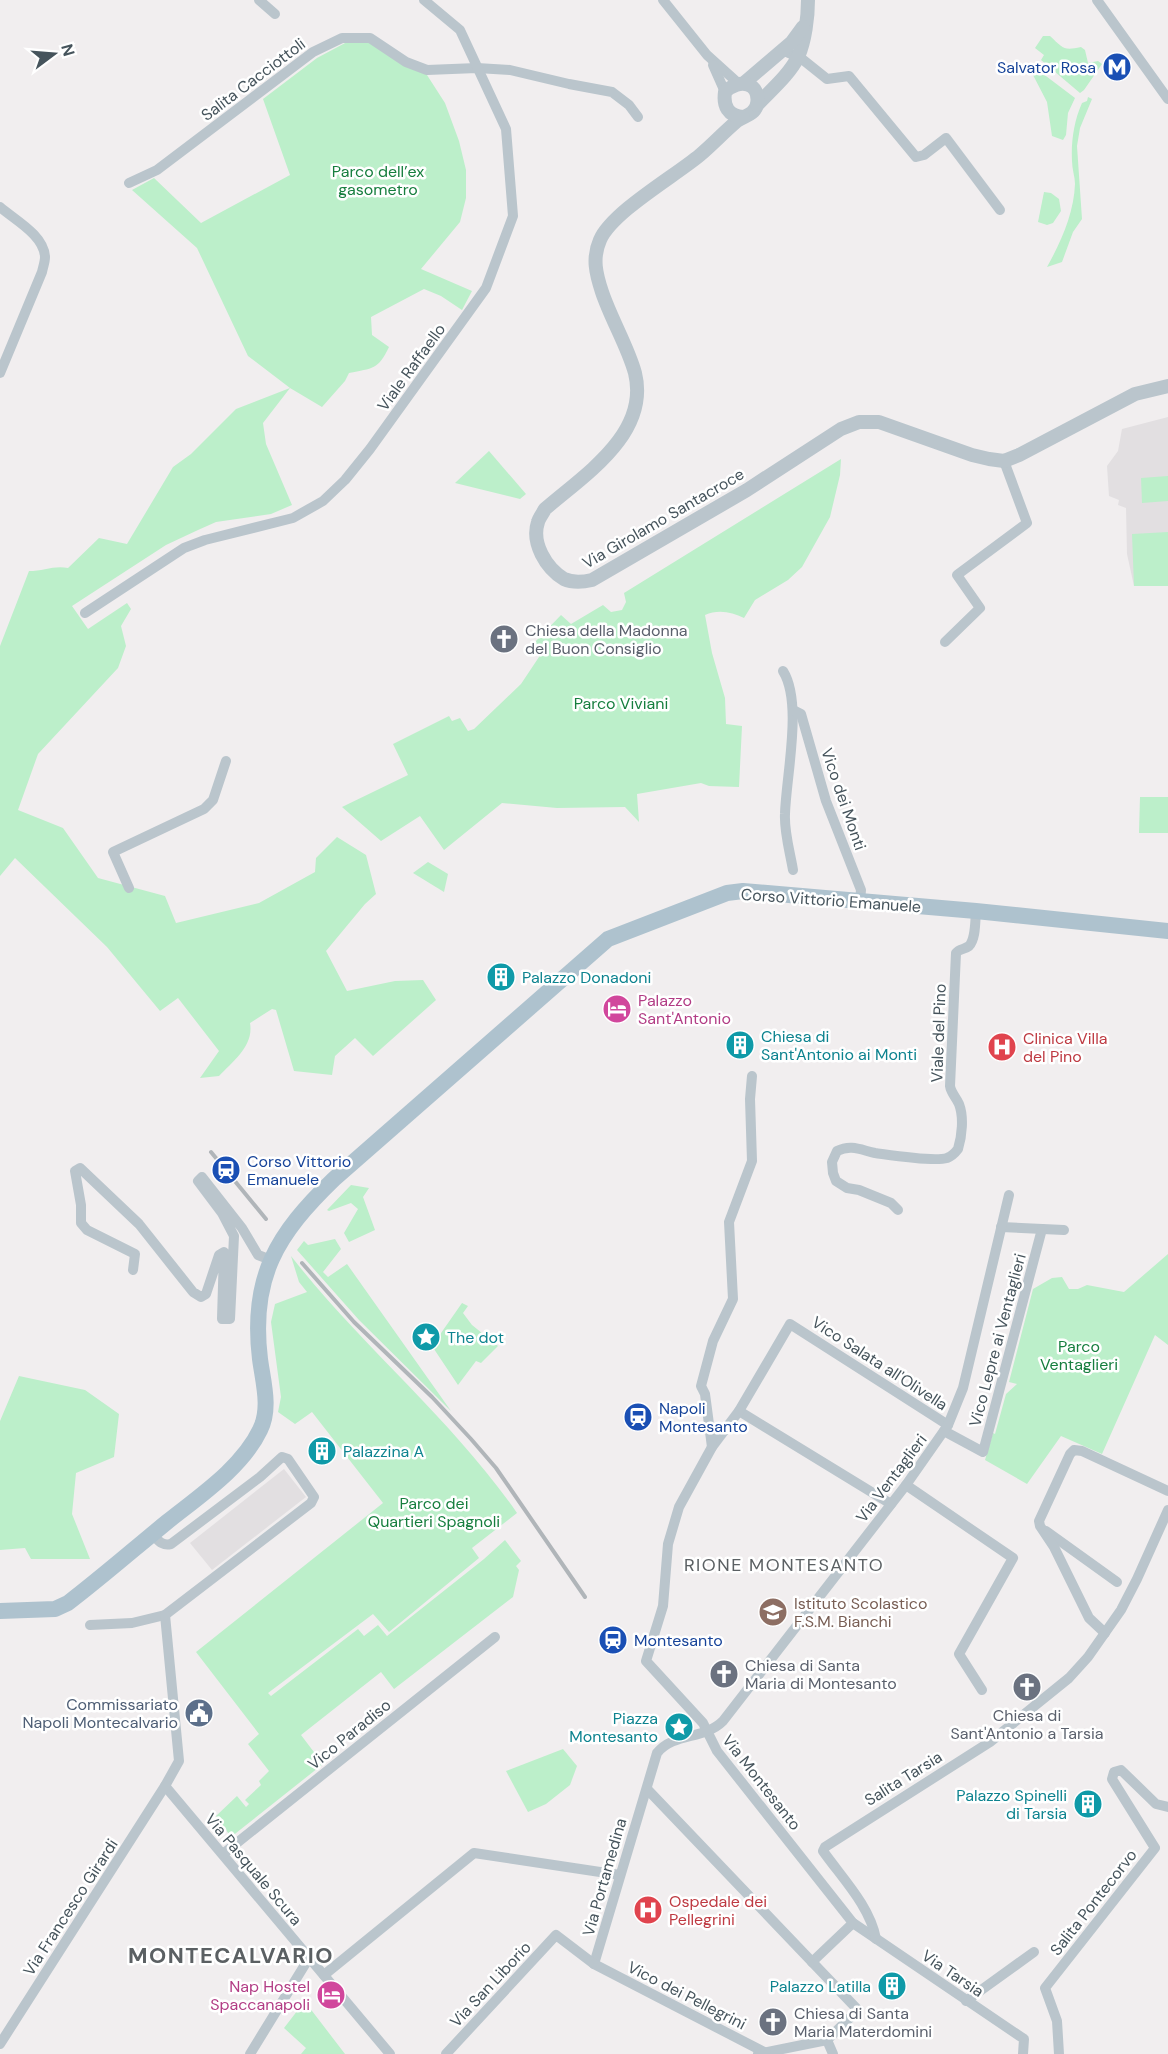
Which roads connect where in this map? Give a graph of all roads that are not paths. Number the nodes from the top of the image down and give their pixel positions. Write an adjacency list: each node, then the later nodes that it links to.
1 (259, 0): 6 (street)
2 (424, 0): 11 (street, Viale Raffaello)
3 (663, 0): 9 (street)
4 (808, 0): 7 (street)
5 (1097, 0): 14 (street)
6 (275, 14)
7 (806, 23): 8 (street); 10 (street)
8 (782, 50): 10 (street); 12 (street)
9 (707, 55): 12 (street); 13 (street)
10 (797, 57): 15 (street); 22 (street)
11 (477, 68): 17 (street, Salita Cacciottoli); 20 (street, Salita Cacciottoli); 29 (street, Viale Raffaello)
12 (741, 83): 13 (street); 15 (street)
13 (724, 92): 16 (street)
14 (1168, 99)
15 (757, 105): 18 (street)
16 (728, 112): 18 (street); 19 (street)
17 (638, 117)
18 (742, 117): 19 (street)
19 (704, 151): 28 (street, Via Girolamo Santacroce)
20 (129, 183)
21 (0, 207): 23 (street)
22 (1000, 210)
23 (5, 344): 24 (street)
24 (0, 373)
25 (1168, 386): 27 (street)
26 (1168, 392): 27 (street)
27 (1124, 399): 28 (street)
28 (1004, 461): 30 (street)
29 (85, 614)
30 (945, 642)
31 (783, 671): 32 (street)
32 (793, 710): 34 (street); 36 (street, Vico dei Monti)
33 (226, 761): 35 (street)
34 (793, 870)
35 (129, 888)
36 (858, 901): 37 (main road, Corso Vittorio Emanuele); 45 (main road, Corso Vittorio Emanuele)
37 (976, 911): 38 (main road, Corso Vittorio Emanuele); 41 (street, Viale del Pino)
38 (1168, 931)
39 (752, 1076): 49 (street)
40 (1009, 1195): 42 (street, Via Ventaglieri)
41 (898, 1210)
42 (1001, 1227): 43 (street); 48 (street, Via Ventaglieri)
43 (1042, 1229): 44 (street); 48 (street, Vico Lepre ai Ventaglieri)
44 (1064, 1230)
45 (271, 1260): 46 (street); 55 (main road, Corso Vittorio Emanuele)
46 (133, 1270)
47 (739, 1411): 48 (street, Vico Salata all'Olivella); 49 (street); 52 (street)
48 (946, 1428): 50 (street, Via Ventaglieri)
49 (712, 1447): 63 (street, Via Montesanto)
50 (906, 1485): 52 (street, Via Ventaglieri); 62 (street)
51 (1168, 1491): 54 (street)
52 (891, 1504): 63 (street, Via Ventaglieri)
53 (1168, 1510): 56 (street, Salita Tarsia)
54 (1040, 1526): 56 (street); 60 (street)
55 (153, 1535): 57 (main road, Corso Vittorio Emanuele); 58 (street)
56 (1123, 1587): 60 (street, Salita Tarsia)
57 (0, 1611)
58 (165, 1615): 59 (street); 64 (street, Via Francesco Girardi)
59 (90, 1625)
60 (1105, 1633): 71 (street, Salita Tarsia)
61 (495, 1637): 67 (street, Vico Paradiso)
62 (982, 1690)
63 (708, 1732): 65 (street); 69 (street, Via Montesanto)
64 (165, 1786): 67 (street, Via Pasquale Scura); 79 (street, Via Francesco Girardi)
65 (645, 1794): 68 (street, Via Portamedina); 74 (street)
66 (1168, 1807): 86 (street, Salita Pontecorvo)
67 (223, 1854): 73 (street, Via Pasquale Scura)
68 (620, 1875): 75 (street, Via Portamedina); 76 (street)
69 (853, 1923): 71 (street, Via Tarsia); 74 (street)
70 (556, 1935): 75 (street, Vico dei Pellegrini); 83 (street, Via San Liborio)
71 (876, 1939): 77 (street, Via Tarsia)
72 (1034, 1952): 77 (street)
73 (309, 1958): 76 (street, Via Pasquale Scura); 81 (street)
74 (812, 1962): 78 (street)
75 (594, 1964): 80 (street, Vico dei Pellegrini)
76 (324, 1975): 82 (street, Via Pasquale Scura)
77 (966, 2001): 85 (street, Via Tarsia)
78 (827, 2040): 80 (street); 84 (street)
79 (0, 2044)
80 (762, 2053)
81 (250, 2054)
82 (390, 2054)
83 (446, 2054)
84 (833, 2054)
85 (1023, 2054)
86 (1059, 2054)

